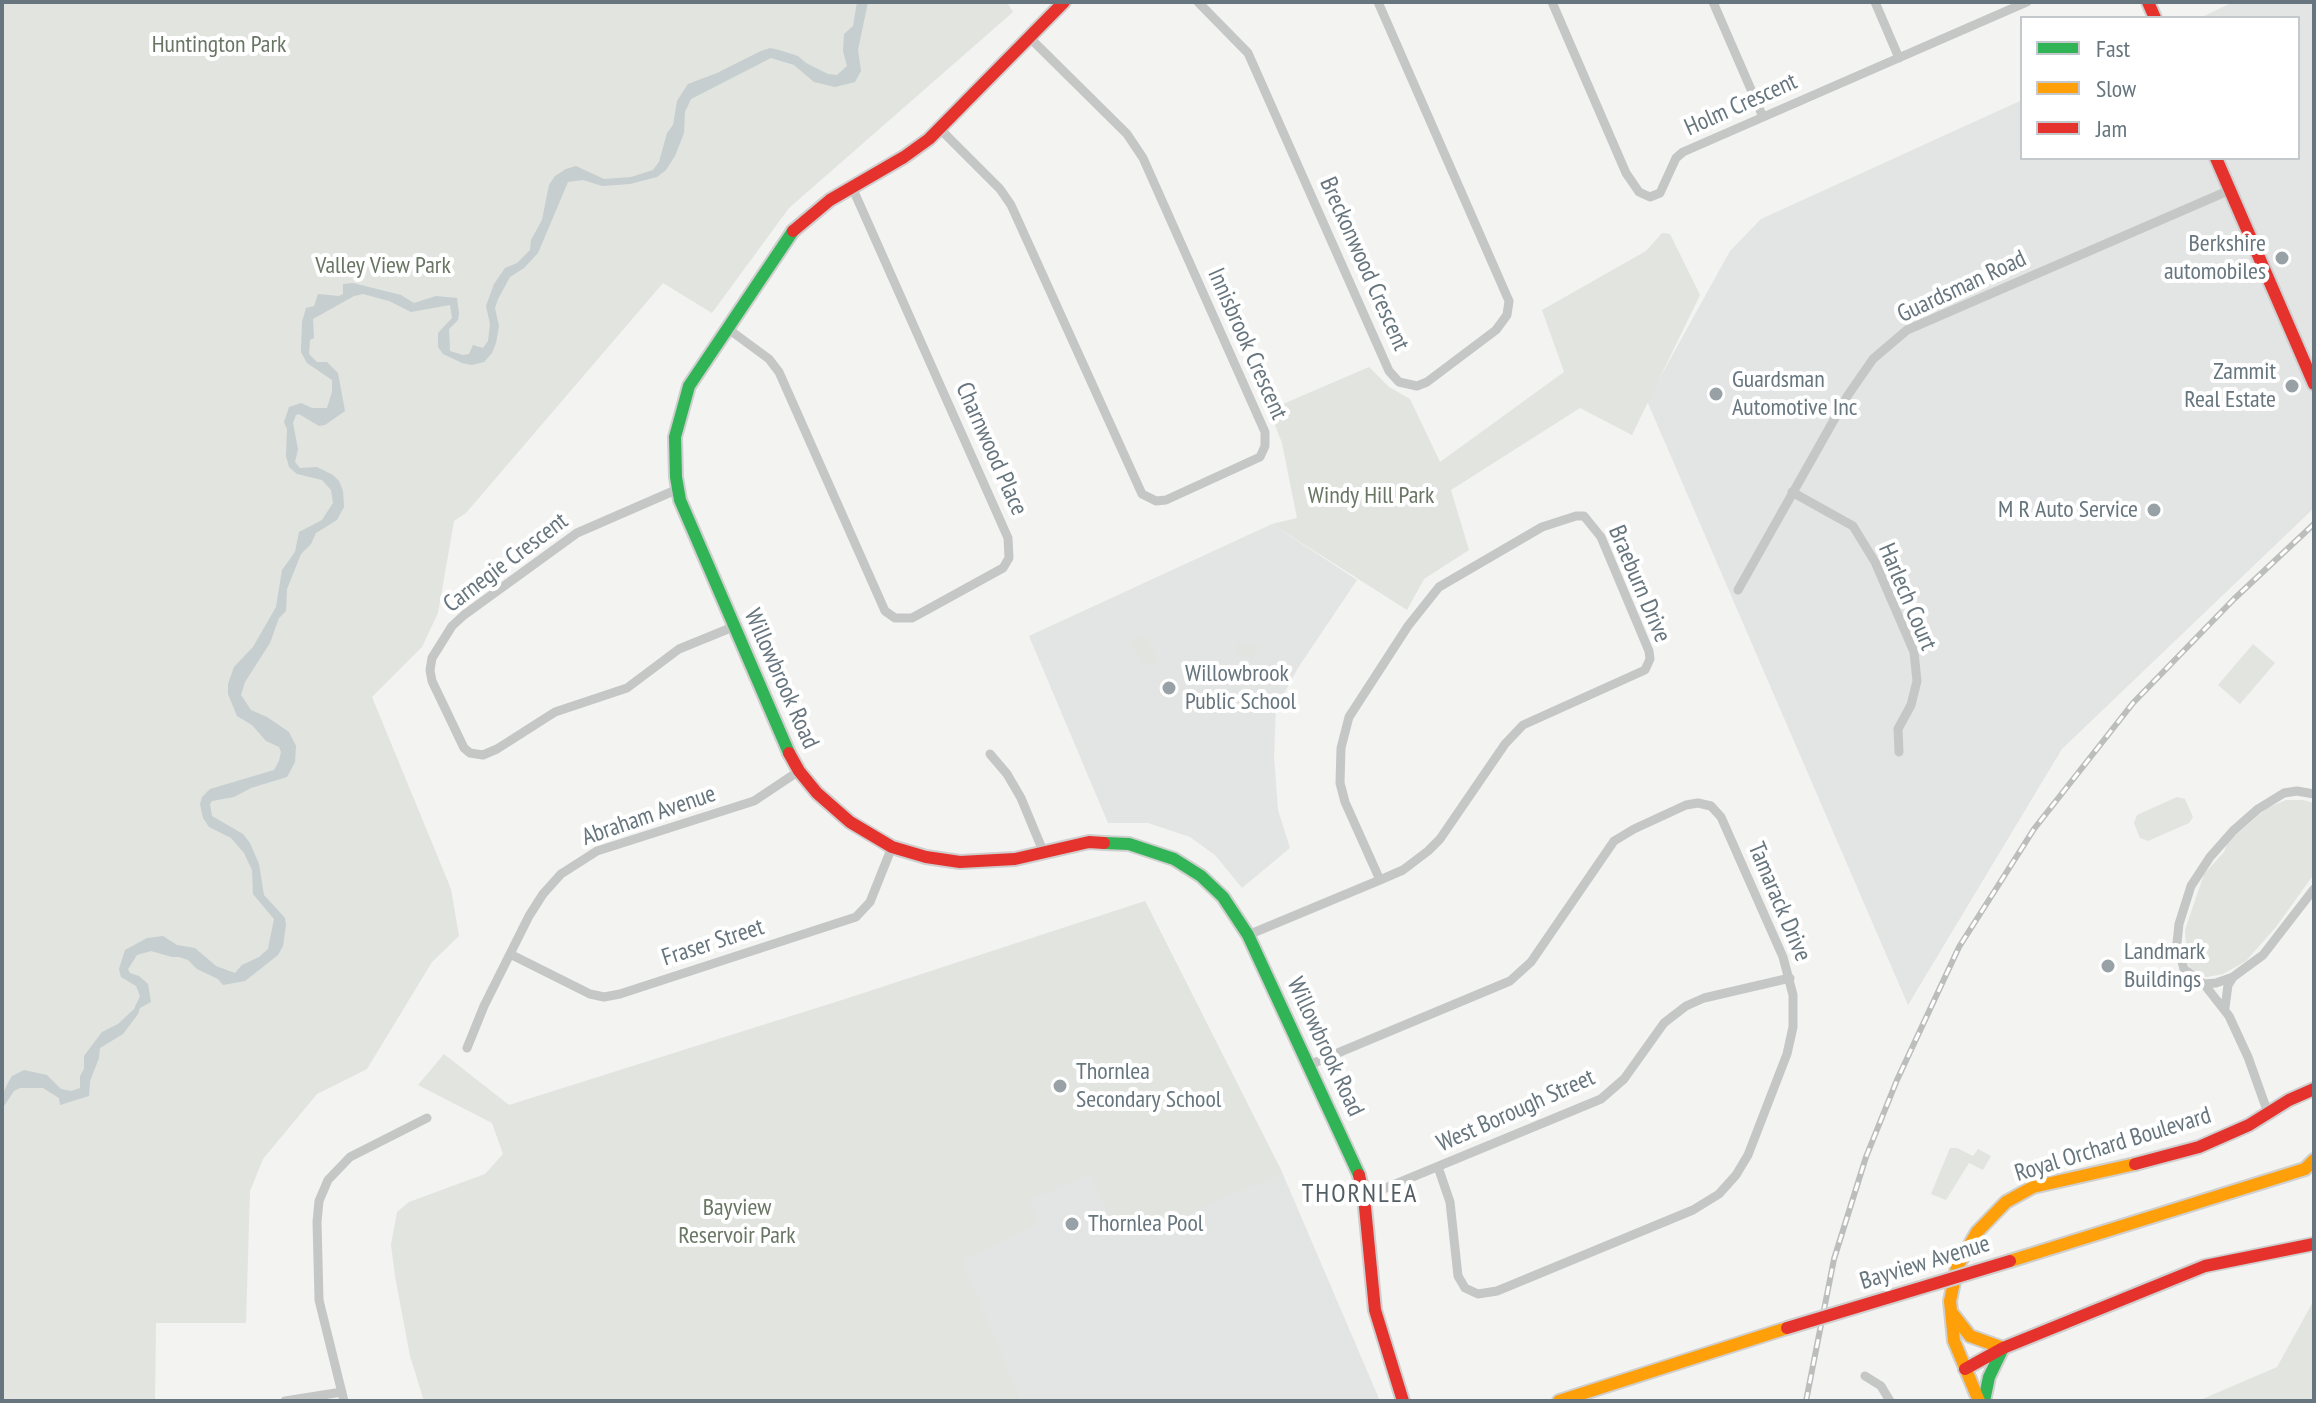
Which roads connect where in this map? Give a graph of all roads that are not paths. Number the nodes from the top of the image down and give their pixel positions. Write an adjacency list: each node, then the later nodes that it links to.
1 (1064, 2): 8 (street, Willowbrook Road)
2 (1198, 2): 3 (street, Breckonwood Crescent)
3 (1378, 2)
4 (1552, 2): 10 (street, Holm Crescent)
5 (1713, 2): 10 (street)
6 (1875, 2): 9 (street)
7 (2027, 2): 9 (street, Holm Crescent)
8 (1029, 37): 11 (street, Willowbrook Road); 11 (street, Innisbrook Crescent)
9 (1899, 58): 10 (street, Holm Crescent)
10 (1763, 117)
11 (940, 129): 13 (street, Willowbrook Road)
12 (2217, 160): 14 (street)
13 (852, 187): 15 (street, Willowbrook Road); 15 (street, Charnwood Place)
14 (2230, 190): 16 (street); 18 (street, Guardsman Road)
15 (727, 328): 17 (street, Willowbrook Road)
16 (2314, 384)
17 (678, 489): 20 (street, Willowbrook Road); 20 (street, Carnegie Crescent)
18 (1792, 492): 19 (street, Guardsman Road); 21 (street, Harlech Court)
19 (1738, 590)
20 (733, 627): 23 (street, Willowbrook Road)
21 (1899, 752)
22 (990, 754): 26 (street)
23 (799, 771): 25 (street, Willowbrook Road); 30 (street, Abraham Avenue)
24 (2314, 794): 33 (street)
25 (892, 847): 26 (street, Willowbrook Road); 30 (street, Fraser Street)
26 (1043, 851): 29 (street, Willowbrook Road)
27 (1380, 880): 27 (street, Braeburn Drive); 29 (street, Braeburn Drive)
28 (2314, 889): 31 (street)
29 (1248, 935): 36 (street, Willowbrook Road)
30 (510, 954): 35 (street, Abraham Avenue)
31 (2233, 977): 33 (street); 34 (street)
32 (1790, 978): 36 (street, Tamarack Drive); 40 (street, West Borough Street); 40 (street, Tamarack Drive)
33 (2204, 984): 34 (street)
34 (2225, 1008): 38 (street)
35 (467, 1048)
36 (1309, 1065): 42 (street, Willowbrook Road)
37 (2314, 1089): 38 (street, Royal Orchard Boulevard)
38 (2268, 1113): 44 (street, Royal Orchard Boulevard)
39 (427, 1118): 48 (street)
40 (1438, 1167): 42 (street, West Borough Street)
41 (2311, 1167): 51 (street, Bayview Avenue, bridge)
42 (1364, 1197): 50 (street, Willowbrook Road)
43 (2314, 1244): 45 (street)
44 (1950, 1310): 45 (street); 46 (street, Royal Orchard Boulevard)
45 (2003, 1348): 46 (street); 53 (street)
46 (1965, 1369): 53 (street, Royal Orchard Boulevard)
47 (1865, 1376): 52 (street)
48 (343, 1397): 49 (street)
49 (285, 1401)
50 (1403, 1401)
51 (1559, 1401)
52 (1890, 1401)
53 (1982, 1401)

